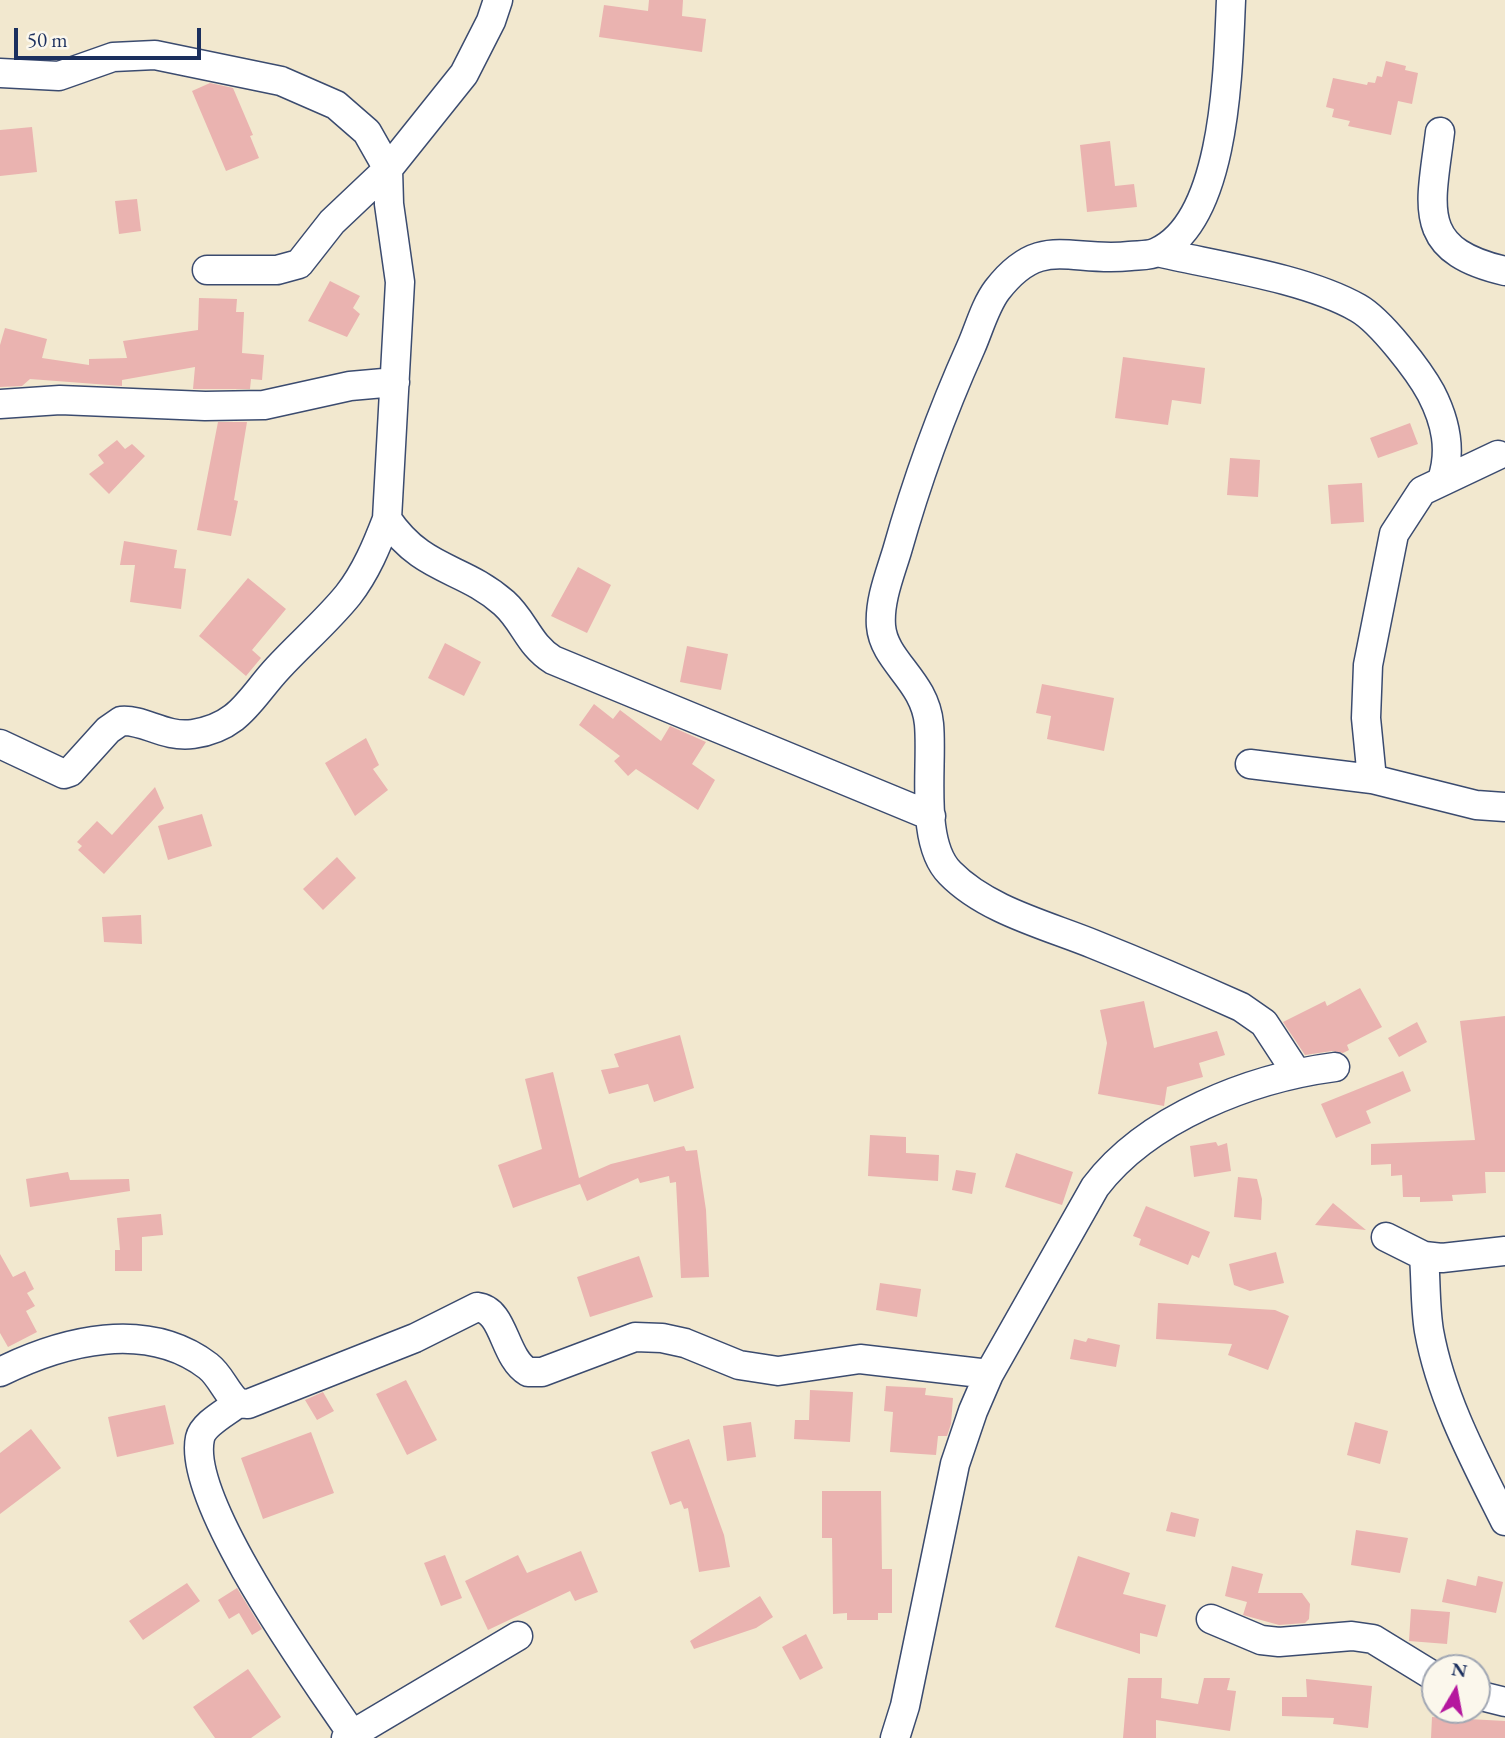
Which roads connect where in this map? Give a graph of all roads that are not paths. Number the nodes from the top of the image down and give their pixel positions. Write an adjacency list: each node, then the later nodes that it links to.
1 (498, 0): 5 (street)
2 (1231, 0): 6 (street)
3 (0, 72): 5 (street)
4 (1440, 132): 8 (street)
5 (388, 169): 7 (street); 9 (street)
6 (1157, 252): 12 (street); 18 (street)
7 (206, 270)
8 (1505, 271)
9 (395, 382): 10 (street); 13 (street)
10 (0, 404)
11 (1498, 455): 12 (street)
12 (1442, 480): 16 (street)
13 (387, 519): 14 (street); 18 (street)
14 (0, 744)
15 (1250, 764): 16 (street)
16 (1371, 779): 17 (street)
17 (1505, 807)
18 (931, 816): 20 (street)
19 (1335, 1068): 20 (street)
20 (1296, 1072): 25 (street)
21 (1386, 1237): 23 (street)
22 (1505, 1251): 23 (street)
23 (1424, 1256): 27 (street)
24 (0, 1372): 26 (street)
25 (989, 1374): 26 (street); 32 (street)
26 (238, 1403): 31 (street)
27 (1505, 1521)
28 (1211, 1619): 30 (street)
29 (518, 1636): 31 (street)
30 (1421, 1668)
31 (349, 1736)
32 (895, 1738)

